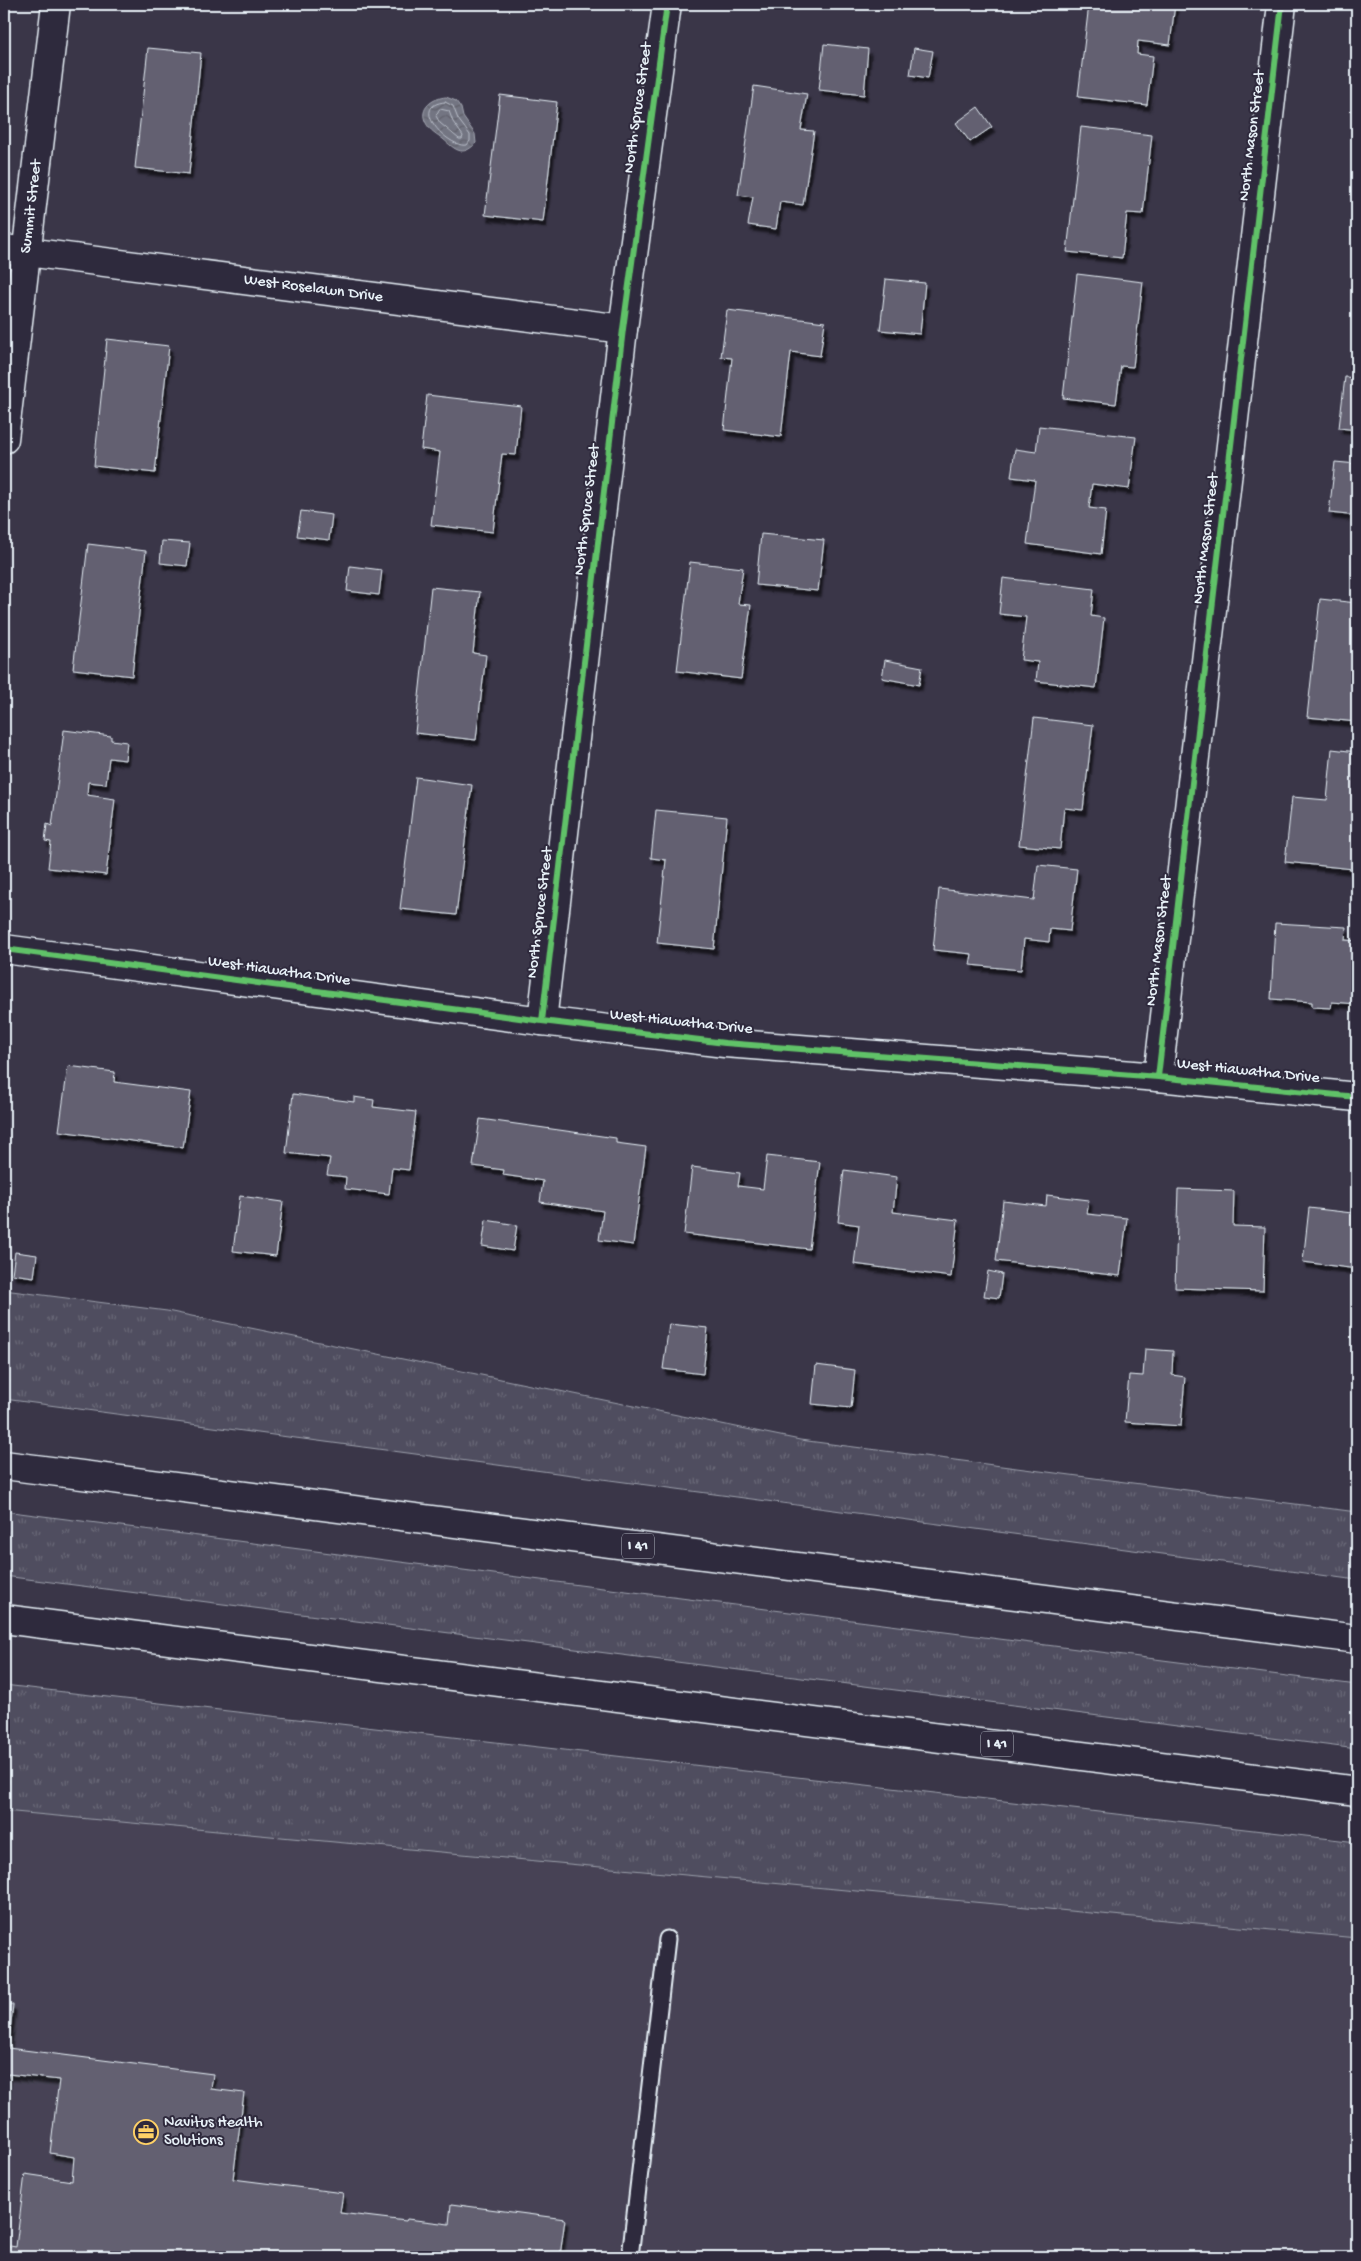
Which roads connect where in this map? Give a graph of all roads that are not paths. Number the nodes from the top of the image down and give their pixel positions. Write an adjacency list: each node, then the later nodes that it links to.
1 (56, 4): 4 (main road, Summit Street)
2 (667, 4): 5 (main road, North Spruce Street)
3 (1282, 4): 9 (main road, North Mason Street)
4 (15, 250): 5 (main road, West Roselawn Drive); 6 (main road, Summit Street)
5 (623, 329): 8 (main road, North Spruce Street)
6 (4, 439)
7 (4, 949): 8 (main road, West Hiawatha Drive)
8 (542, 1021): 9 (main road, West Hiawatha Drive)
9 (1158, 1077): 10 (main road, West Hiawatha Drive)
10 (1357, 1097)
11 (4, 1465): 13 (main road, I 41)
12 (4, 1619): 14 (main road, I 41)
13 (1357, 1639)
14 (1357, 1791)
15 (667, 1940): 16 (lane)
16 (630, 2257)

